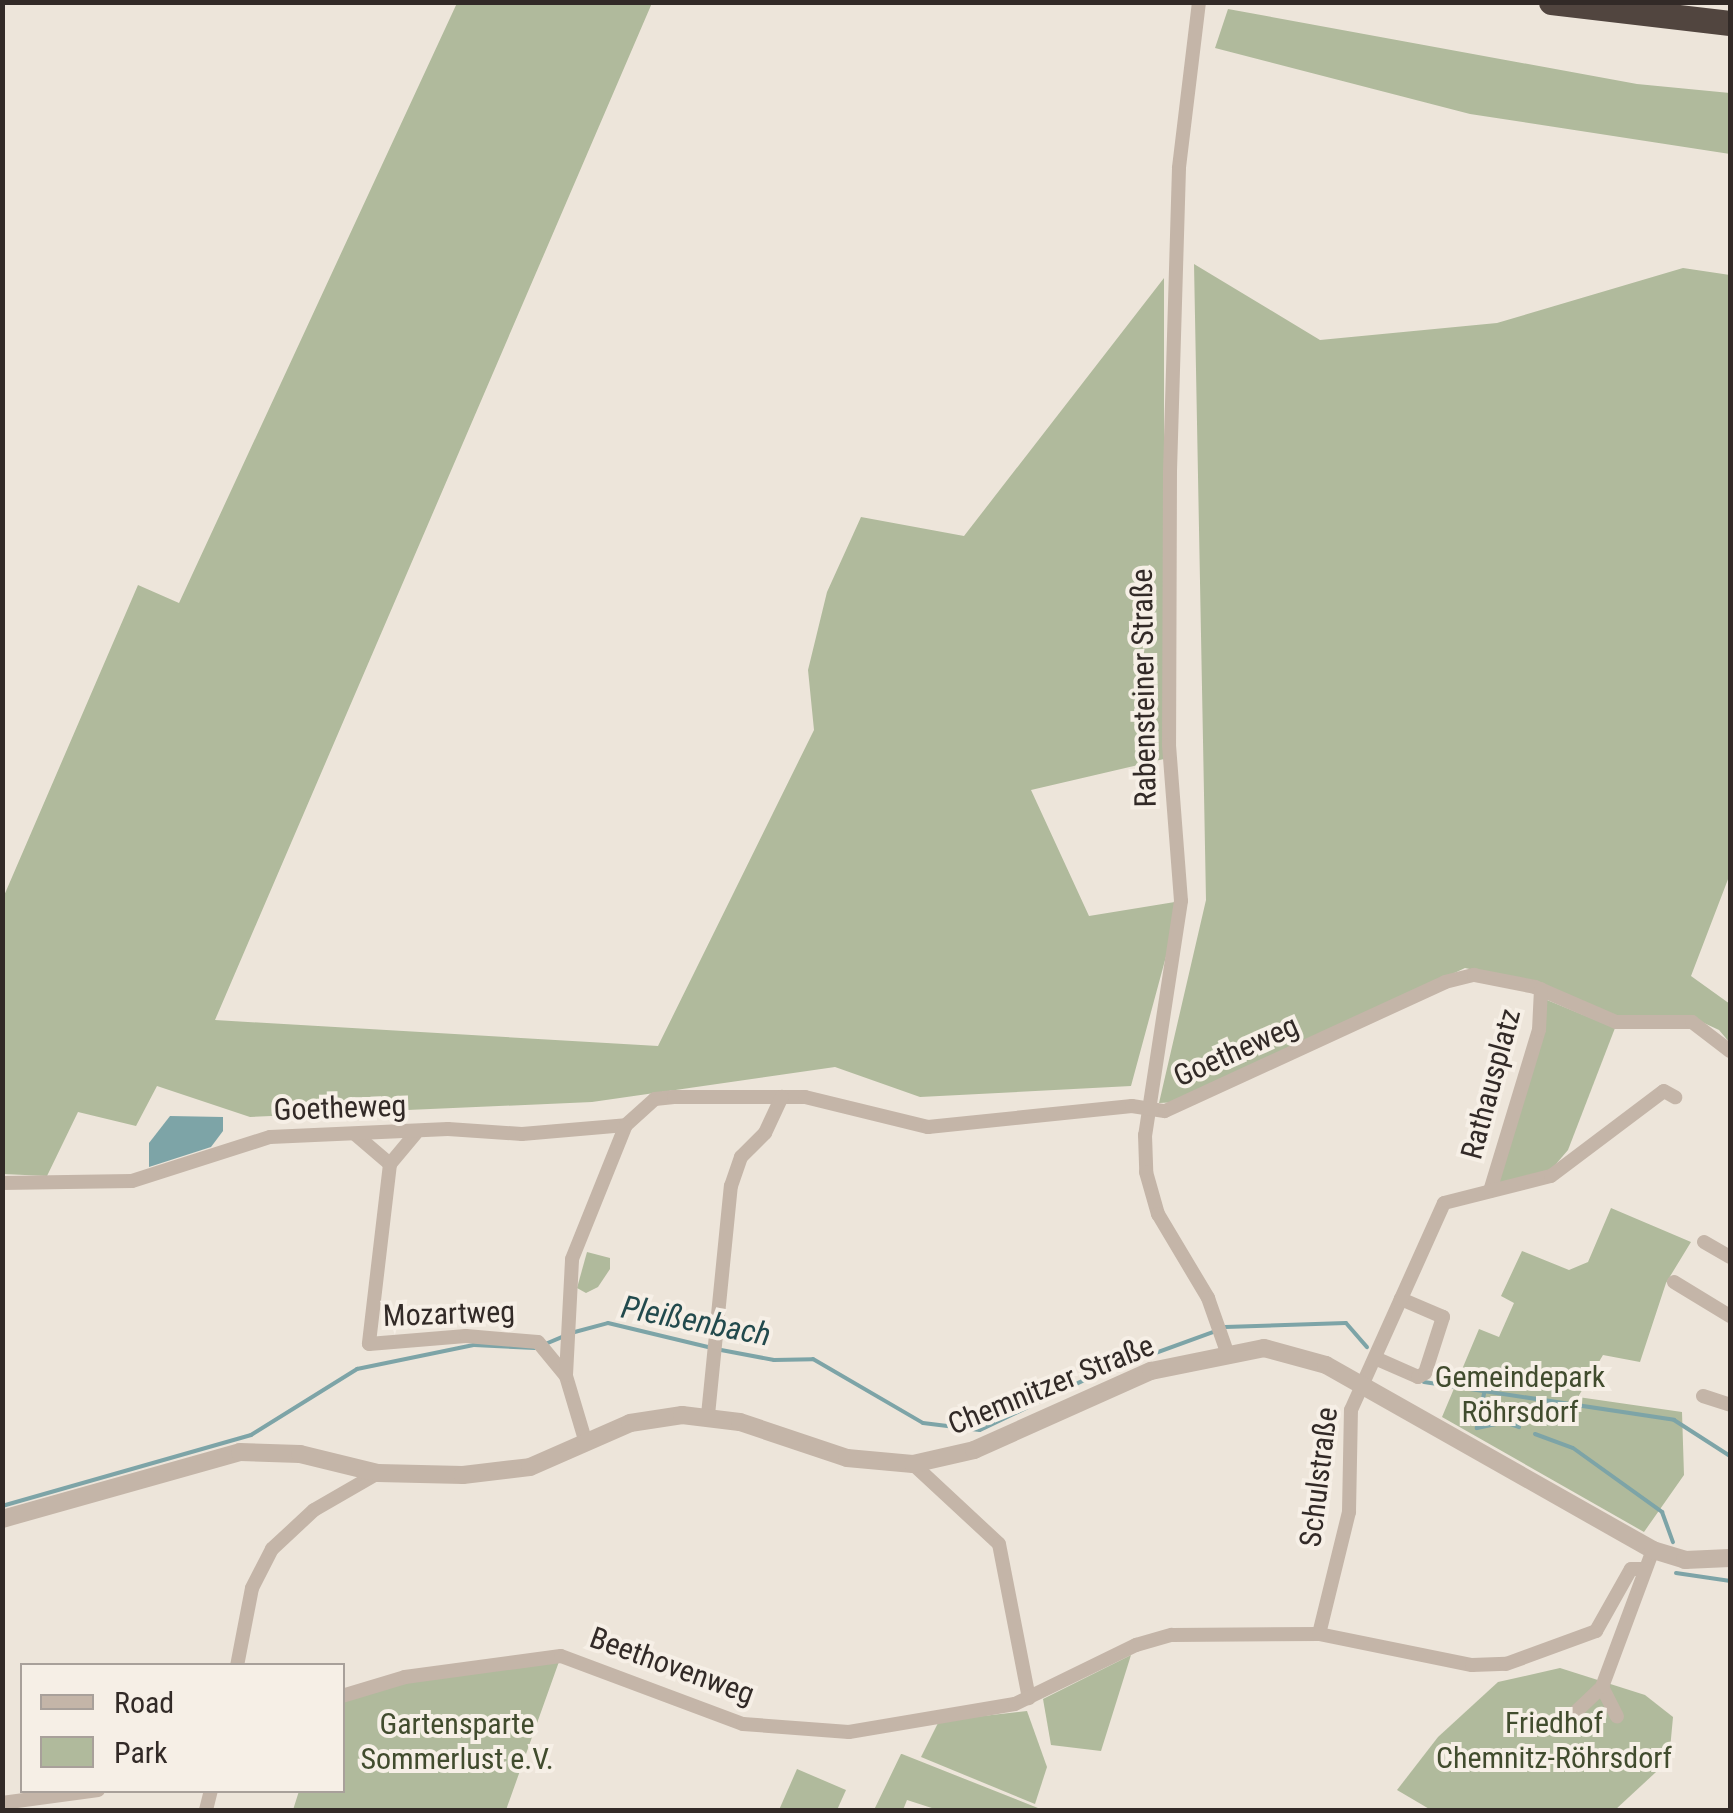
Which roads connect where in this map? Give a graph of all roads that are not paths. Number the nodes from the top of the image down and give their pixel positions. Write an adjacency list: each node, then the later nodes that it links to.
1 (1198, 2): 8 (street, Rabensteiner Straße)
2 (1551, 2): 3 (highway)
3 (1730, 23)
4 (1542, 990): 5 (street, Goetheweg); 8 (street, Goetheweg); 14 (street, Rathausplatz)
5 (1730, 1050)
6 (782, 1097): 8 (street, Goetheweg); 9 (street, Goetheweg); 26 (street)
7 (1675, 1097): 14 (street, Rathausplatz)
8 (1150, 1108): 20 (street, Rabensteiner Straße)
9 (626, 1125): 10 (street, Goetheweg); 22 (street)
10 (416, 1134): 11 (street, Goetheweg); 12 (street)
11 (356, 1135): 12 (street); 13 (street, Goetheweg)
12 (390, 1164): 22 (street, Mozartweg)
13 (2, 1183)
14 (1490, 1191): 18 (street, Rathausplatz)
15 (1704, 1242): 16 (street)
16 (1730, 1257)
17 (1674, 1282): 19 (street)
18 (1401, 1299): 21 (street, Rathausplatz); 21 (street)
19 (1730, 1316)
20 (1223, 1338): 23 (street, Chemnitzer Straße); 28 (street, Chemnitzer Straße)
21 (1375, 1358): 23 (street, Rathausplatz)
22 (566, 1376): 27 (street, Mozartweg)
23 (1363, 1386): 31 (street, Chemnitzer Straße); 34 (street, Schulstraße)
24 (1703, 1396): 25 (street)
25 (1730, 1406)
26 (708, 1415): 27 (street, Chemnitzer Straße); 28 (street, Chemnitzer Straße)
27 (586, 1442): 29 (street, Chemnitzer Straße)
28 (913, 1464): 38 (street)
29 (378, 1473): 30 (street, Chemnitzer Straße); 35 (street)
30 (2, 1518)
31 (1653, 1550): 32 (street, Chemnitzer Straße); 33 (street)
32 (1730, 1558)
33 (1645, 1569): 34 (street, Beethovenweg); 36 (street)
34 (1319, 1634): 38 (street, Beethovenweg)
35 (238, 1663)
36 (1602, 1687): 39 (street); 40 (street)
37 (345, 1695): 38 (street, Beethovenweg)
38 (1029, 1698)
39 (1617, 1716)
40 (1564, 1723)
41 (76, 1793): 42 (street)
42 (2, 1803)

